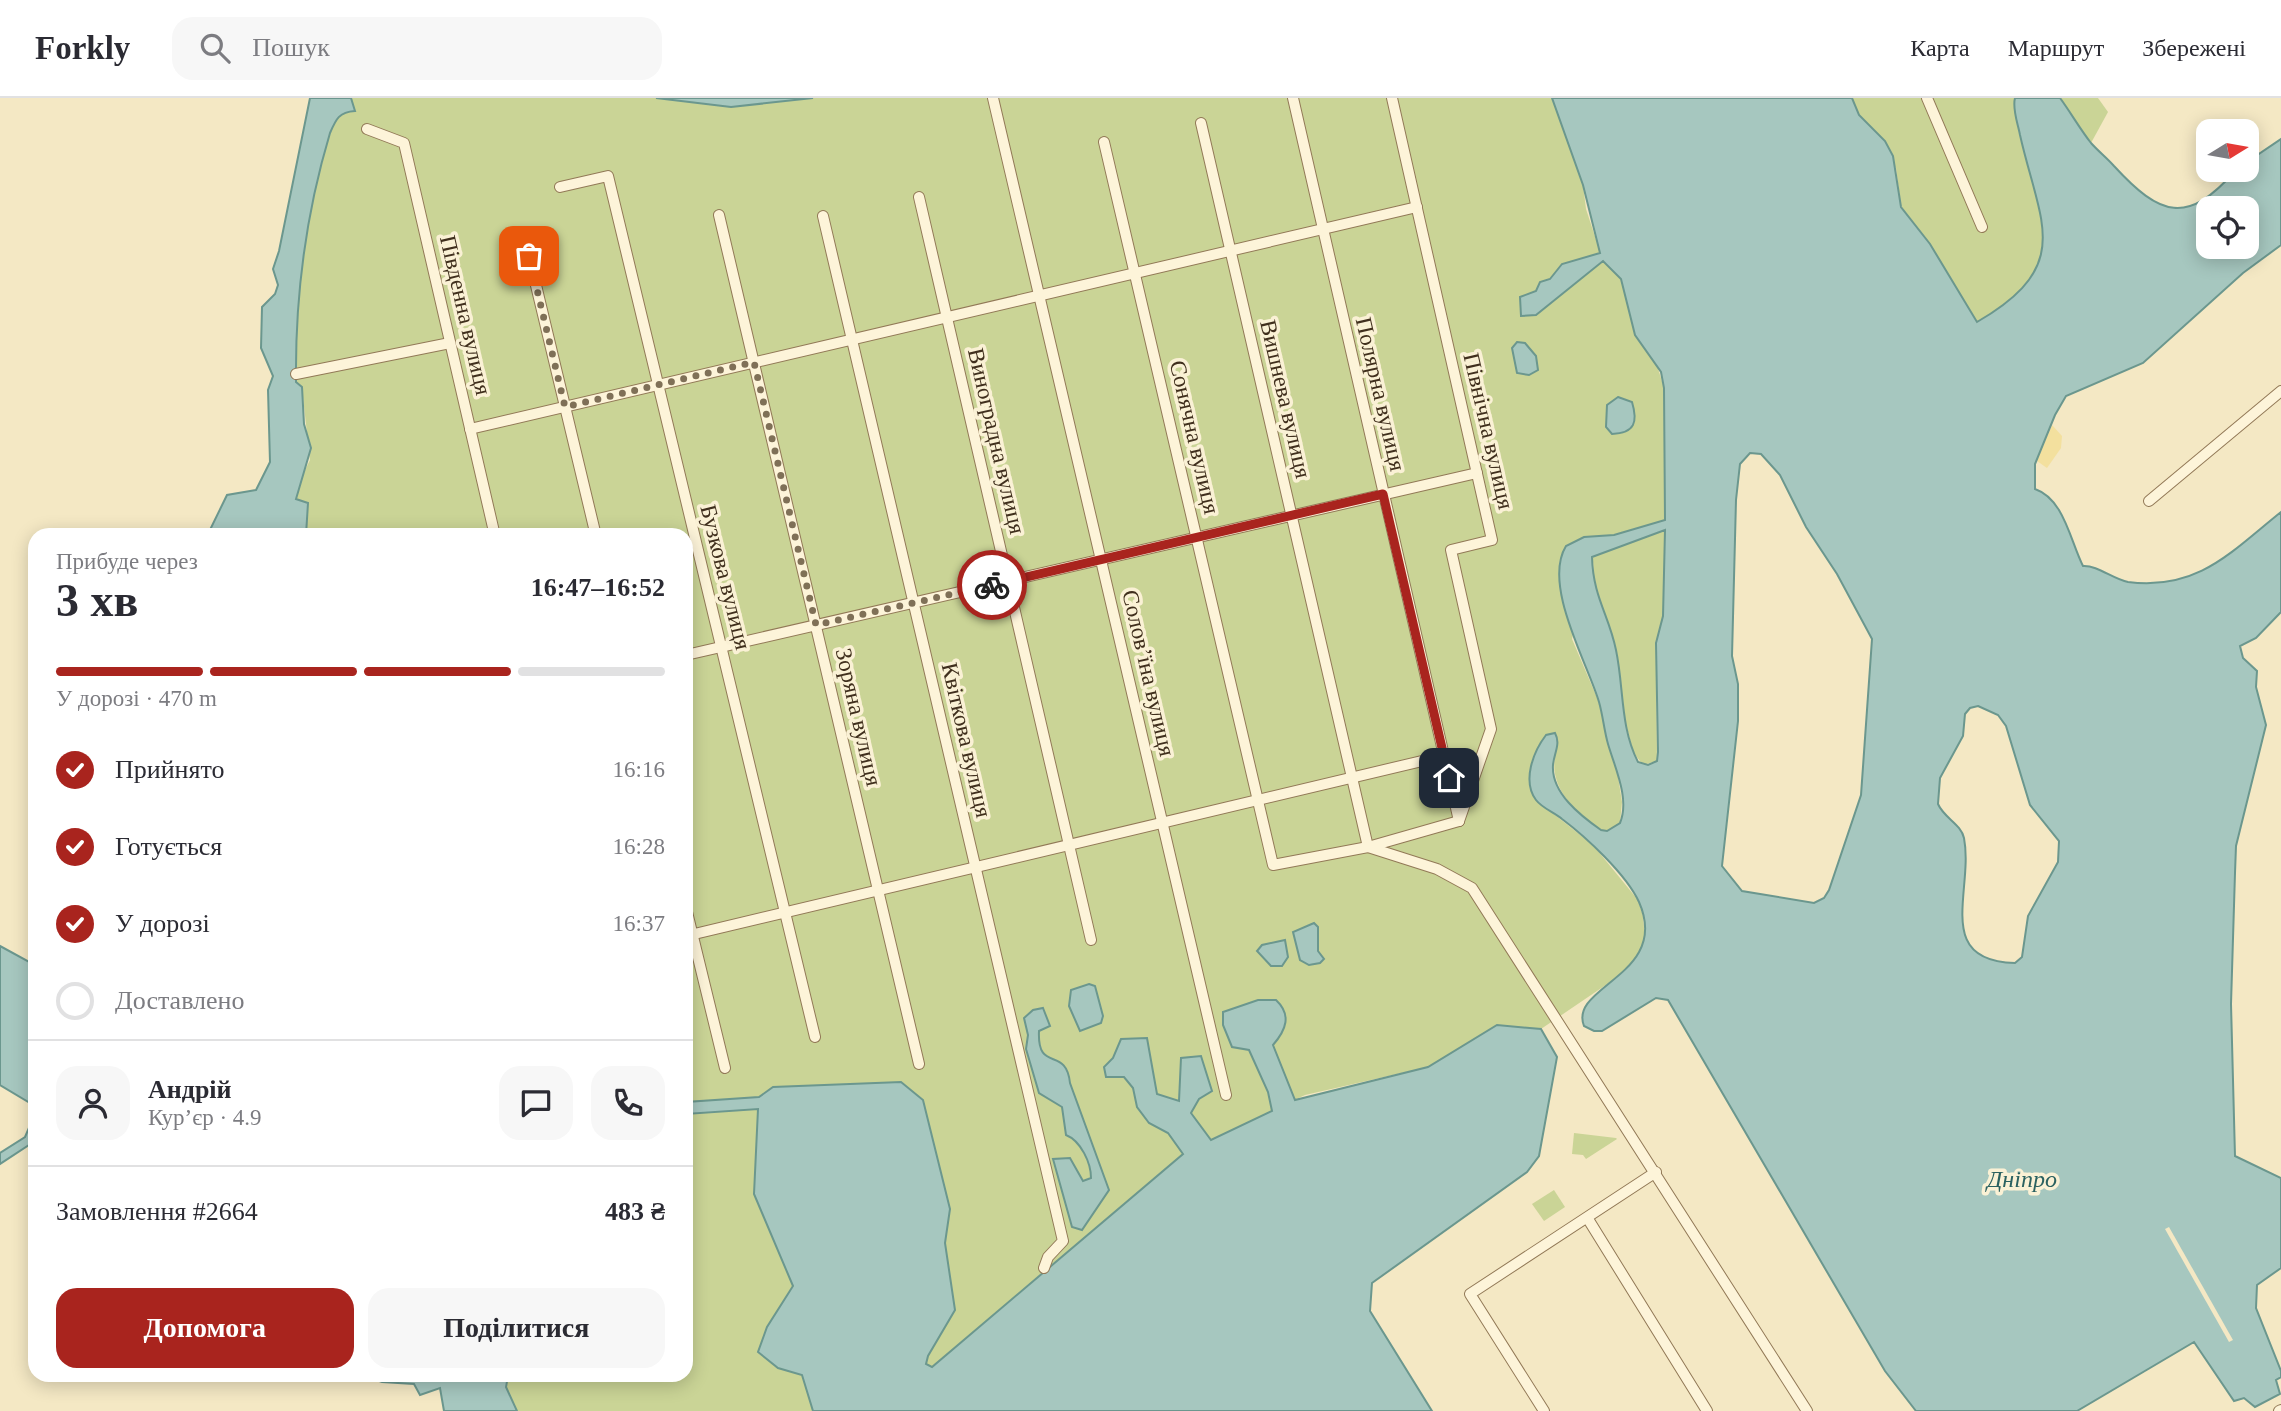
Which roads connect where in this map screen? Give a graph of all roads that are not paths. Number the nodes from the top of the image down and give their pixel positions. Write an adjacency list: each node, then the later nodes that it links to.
1 (993, 98): 18 (street, Соловʼїна вулиця)
2 (1293, 98): 14 (street, Полярна вулиця)
3 (1392, 98): 10 (street, Північна вулиця)
4 (1927, 98): 13 (street)
5 (1202, 123): 15 (street, Вишнева вулиця)
6 (367, 129): 21 (street, Південна вулиця)
7 (1104, 142): 17 (street, Сонячна вулиця)
8 (560, 187): 24 (street, Бузкова вулиця)
9 (919, 197): 19 (street, Виноградна вулиця)
10 (1417, 207): 14 (street); 28 (street, Північна вулиця)
11 (719, 215): 22 (street, Зоряна вулиця)
12 (823, 216): 20 (street, Квіткова вулиця)
13 (1982, 228)
14 (1322, 229): 15 (street); 29 (street, Полярна вулиця)
15 (1231, 251): 17 (street); 31 (street, Вишнева вулиця)
16 (529, 256): 26 (street)
17 (1135, 273): 18 (street); 36 (street, Сонячна вулиця)
18 (1039, 296): 19 (street); 37 (street, Соловʼїна вулиця)
19 (947, 317): 20 (street); 38 (street, Виноградна вулиця)
20 (851, 340): 22 (street); 39 (street, Квіткова вулиця)
21 (450, 343): 23 (street); 27 (street, Південна вулиця)
22 (754, 362): 24 (street); 40 (street, Зоряна вулиця)
23 (296, 374)
24 (658, 385): 26 (street); 35 (street, Бузкова вулиця)
25 (2281, 391): 30 (street)
26 (565, 407): 27 (street); 33 (street)
27 (470, 429): 32 (street, Південна вулиця)
28 (1477, 473): 29 (street); 46 (street, Північна вулиця)
29 (1383, 494): 31 (street); 43 (street, Полярна вулиця)
30 (2149, 501)
31 (1291, 516): 36 (street); 44 (street, Вишнева вулиця)
32 (493, 528)
33 (594, 528)
34 (693, 528): 41 (street, Бузкова вулиця)
35 (693, 528)
36 (1197, 537): 37 (street); 45 (street, Сонячна вулиця)
37 (1101, 559): 38 (street); 47 (street, Соловʼїна вулиця)
38 (1008, 581): 39 (street); 48 (street, Виноградна вулиця)
39 (913, 603): 40 (street); 50 (street, Квіткова вулиця)
40 (816, 625): 41 (street); 51 (street, Зоряна вулиця)
41 (722, 647): 42 (street); 52 (street, Бузкова вулиця)
42 (693, 653)
43 (1443, 756): 44 (street); 46 (street, Полярна вулиця)
44 (1350, 779): 45 (street); 49 (street, Вишнева вулиця)
45 (1257, 801): 47 (street); 49 (street, Сонячна вулиця)
46 (1460, 821): 49 (street)
47 (1162, 822): 48 (street); 59 (street, Соловʼїна вулиця)
48 (1069, 846): 50 (street); 54 (street, Виноградна вулиця)
49 (1368, 846): 60 (street)
50 (975, 868): 51 (street); 62 (street, Квіткова вулиця)
51 (878, 891): 52 (street); 57 (street, Зоряна вулиця)
52 (785, 912): 53 (street); 56 (street, Бузкова вулиця)
53 (693, 934)
54 (1091, 940)
55 (693, 950): 58 (street)
56 (815, 1037)
57 (919, 1065)
58 (724, 1068)
59 (1226, 1095)
60 (1656, 1172): 61 (street); 65 (street)
61 (1588, 1219): 63 (street); 64 (street)
62 (1044, 1268)
63 (1544, 1411)
64 (1707, 1411)
65 (1807, 1411)

